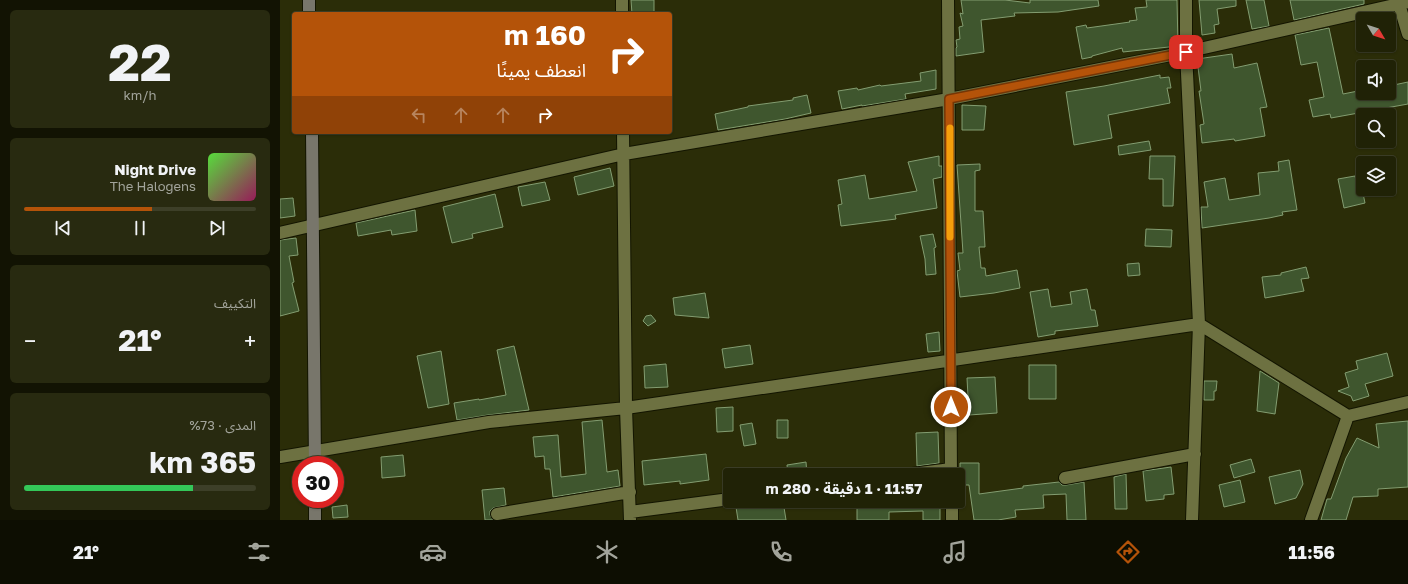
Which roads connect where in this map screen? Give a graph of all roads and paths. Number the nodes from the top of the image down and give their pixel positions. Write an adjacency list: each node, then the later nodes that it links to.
1 (309, 0): 6 (main road)
2 (622, 0): 7 (street)
3 (948, 0): 10 (street)
4 (1186, 0): 9 (street)
5 (1404, 3): 8 (street); 9 (street)
6 (309, 12)
7 (622, 12)
8 (1408, 34)
9 (1186, 52): 10 (street); 16 (street)
10 (949, 99): 13 (street); 17 (street)
11 (312, 134): 14 (main road)
12 (623, 134): 13 (street)
13 (624, 154): 14 (street); 19 (street)
14 (313, 226): 15 (street); 21 (main road)
15 (280, 233)
16 (1198, 324): 17 (street); 20 (street); 22 (street)
17 (951, 360): 19 (street); 25 (street)
18 (1408, 402): 20 (street)
19 (626, 408): 21 (street); 27 (street)
20 (1348, 416): 36 (street)
21 (315, 452): 23 (main road); 24 (street)
22 (1194, 454): 26 (street); 35 (street)
23 (315, 456)
24 (280, 457)
25 (951, 468)
26 (1065, 478)
27 (630, 492): 31 (street); 32 (street)
28 (723, 500): 32 (street)
29 (315, 508): 33 (main road)
30 (952, 508): 34 (street)
31 (497, 514)
32 (630, 516)
33 (316, 520)
34 (952, 520)
35 (1192, 520)
36 (1311, 520)

